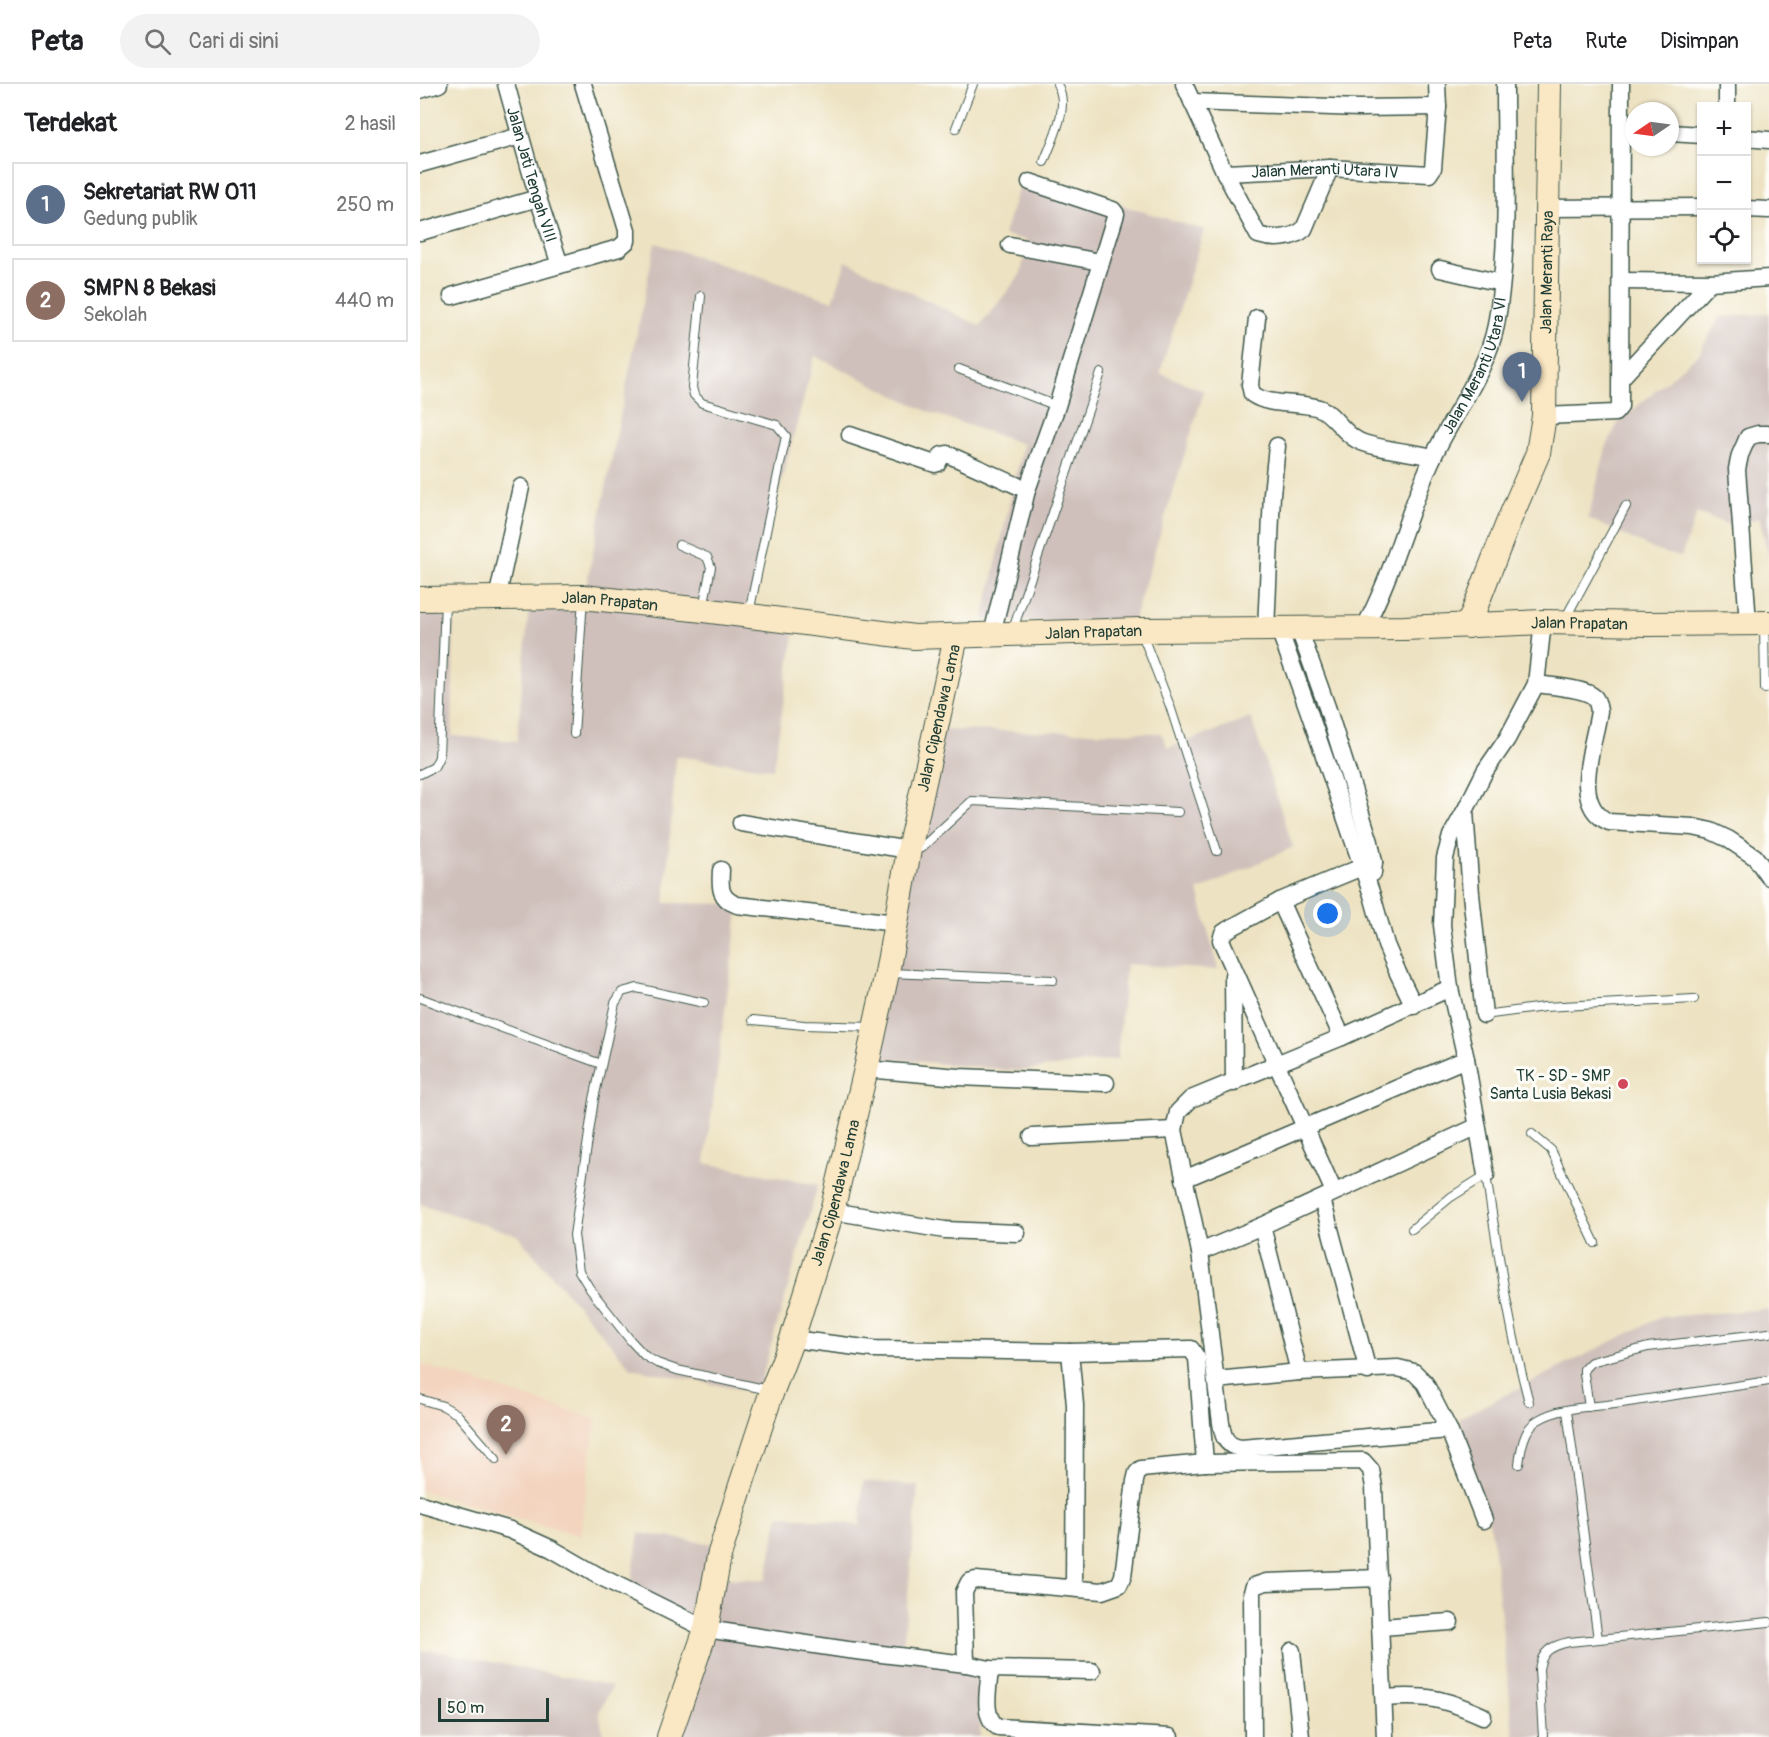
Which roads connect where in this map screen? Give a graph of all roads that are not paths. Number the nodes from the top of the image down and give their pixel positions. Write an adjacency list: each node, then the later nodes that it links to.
1 (438, 84): 12 (street)
2 (506, 84): 20 (street, Jalan Jati Tengah VIII)
3 (583, 84): 38 (street)
4 (973, 84): 17 (lane)
5 (1058, 84): 24 (lane)
6 (1184, 84): 13 (street)
7 (1437, 84): 15 (street)
8 (1505, 84): 43 (street, Jalan Meranti Utara VI)
9 (1549, 84): 30 (street, Jalan Meranti Raya)
10 (1621, 84): 16 (street)
11 (1727, 84): 14 (street)
12 (420, 90)
13 (1192, 102): 15 (street); 27 (street)
14 (1727, 102)
15 (1438, 107): 26 (street, Jalan Meranti Utara IV)
16 (1625, 115)
17 (956, 128)
18 (1679, 134): 19 (street)
19 (1697, 135)
20 (520, 136): 25 (street); 29 (street, Jalan Jati Tengah VIII)
21 (1751, 138): 22 (street)
22 (1769, 140)
23 (1625, 156): 31 (street)
24 (1044, 162)
25 (420, 164)
26 (1330, 168): 27 (street, Jalan Meranti Utara IV); 27 (street)
27 (1225, 173)
28 (1030, 182): 37 (street)
29 (538, 198): 35 (street); 38 (street, Jalan Jati Tengah VIII)
30 (1546, 207): 31 (street); 51 (street, Jalan Meranti Raya)
31 (1622, 207): 32 (street); 41 (street)
32 (1697, 207)
33 (1751, 209): 34 (street)
34 (1769, 210)
35 (420, 232)
36 (1010, 245): 37 (street)
37 (1100, 262): 50 (street)
38 (560, 265): 44 (street)
39 (1440, 269): 43 (street)
40 (1769, 278): 42 (street)
41 (1621, 281): 42 (street); 49 (street)
42 (1710, 282): 49 (street)
43 (1501, 283): 55 (street, Jalan Meranti Utara VI)
44 (452, 296)
45 (701, 296): 65 (lane)
46 (1257, 318): 55 (street)
47 (959, 369): 50 (lane)
48 (1101, 373): 72 (lane)
49 (1622, 378): 51 (street)
50 (1057, 406): 57 (street)
51 (1544, 416): 68 (street, Jalan Meranti Raya)
52 (1769, 434): 67 (street)
53 (850, 435): 57 (street)
54 (1277, 446): 70 (street)
55 (1433, 457): 69 (street, Jalan Meranti Utara VI)
56 (521, 487): 63 (street)
57 (1027, 490): 72 (street)
58 (1626, 506): 66 (lane)
59 (679, 545): 64 (lane)
60 (583, 597): 63 (street, Jalan Prapatan); 64 (street, Jalan Prapatan); 76 (lane)
61 (420, 599): 62 (street, Jalan Prapatan)
62 (446, 599): 63 (street, Jalan Prapatan); 79 (lane)
63 (497, 599)
64 (703, 610): 65 (street, Jalan Prapatan)
65 (748, 616): 73 (street, Jalan Prapatan)
66 (1553, 622): 67 (street, Jalan Prapatan); 68 (street, Jalan Prapatan); 74 (street)
67 (1760, 623): 75 (lane)
68 (1468, 626): 69 (street, Jalan Prapatan)
69 (1364, 628): 70 (street, Jalan Prapatan)
70 (1281, 629): 71 (street, Jalan Prapatan); 77 (street); 78 (street)
71 (1140, 630): 72 (street, Jalan Prapatan); 84 (lane)
72 (1002, 633): 73 (street, Jalan Prapatan)
73 (956, 637): 83 (street, Jalan Cipendawa Lama)
74 (1536, 684): 80 (street); 87 (street)
75 (1765, 689)
76 (574, 734)
77 (1341, 750): 78 (street); 85 (street)
78 (1324, 756): 85 (street)
79 (420, 774)
80 (1465, 811): 93 (street); 98 (street)
81 (1178, 812): 83 (lane)
82 (741, 823): 83 (street)
83 (909, 850): 89 (street, Jalan Cipendawa Lama)
84 (1217, 851)
85 (1367, 864): 88 (street); 97 (street)
86 (721, 870): 89 (street)
87 (1769, 877)
88 (1280, 901): 90 (street); 101 (street)
89 (896, 923): 91 (street, Jalan Cipendawa Lama)
90 (1233, 970): 104 (street); 107 (street)
91 (887, 973): 92 (lane); 100 (street, Jalan Cipendawa Lama)
92 (1053, 980)
93 (1450, 988): 97 (street); 102 (street)
94 (420, 998): 103 (lane)
95 (1694, 999): 98 (lane)
96 (704, 1003): 103 (lane)
97 (1414, 1006): 101 (street)
98 (1484, 1015)
99 (753, 1020): 100 (lane)
100 (875, 1027): 105 (street, Jalan Cipendawa Lama)
101 (1342, 1037): 104 (street)
102 (1466, 1059): 108 (street); 109 (street)
103 (601, 1064): 129 (lane)
104 (1277, 1065): 107 (street); 108 (street)
105 (866, 1069): 106 (street); 116 (street, Jalan Cipendawa Lama)
106 (1106, 1083)
107 (1234, 1083): 110 (street)
108 (1305, 1127): 114 (street); 115 (street)
109 (1476, 1127): 113 (street); 115 (street)
110 (1174, 1130): 112 (street); 114 (street)
111 (1532, 1134): 120 (lane)
112 (1032, 1137)
113 (1486, 1175): 118 (lane); 131 (lane)
114 (1184, 1179): 121 (street)
115 (1328, 1196): 117 (street); 125 (street)
116 (832, 1211): 119 (street); 123 (street, Jalan Cipendawa Lama)
117 (1262, 1226): 121 (street); 126 (street)
118 (1412, 1229)
119 (1017, 1233)
120 (1595, 1244)
121 (1200, 1252): 127 (street)
122 (1769, 1333): 132 (lane)
123 (792, 1339): 124 (street); 129 (street, Jalan Cipendawa Lama)
124 (1070, 1352): 136 (street); 141 (street)
125 (1368, 1371): 126 (street); 134 (street)
126 (1299, 1372): 127 (street)
127 (1216, 1380): 134 (street)
128 (1769, 1381): 132 (lane)
129 (772, 1391): 145 (street, Jalan Cipendawa Lama)
130 (420, 1399): 135 (lane)
131 (1529, 1402)
132 (1588, 1407): 133 (lane)
133 (1567, 1411): 137 (lane); 146 (lane)
134 (1449, 1430): 139 (street)
135 (496, 1459)
136 (1205, 1463): 140 (street); 141 (street)
137 (1519, 1464)
138 (420, 1504): 145 (street)
139 (1484, 1520)
140 (1378, 1578): 144 (street); 157 (street)
141 (1074, 1588): 148 (street)
142 (1450, 1622): 144 (street)
143 (1769, 1622): 146 (lane)
144 (1381, 1627): 151 (street)
145 (706, 1629): 148 (street); 155 (street, Jalan Cipendawa Lama)
146 (1598, 1639): 160 (lane)
147 (1292, 1651): 158 (street)
148 (966, 1664): 149 (street)
149 (990, 1669): 150 (street); 153 (street)
150 (1092, 1671)
151 (1384, 1698): 152 (street); 159 (street)
152 (1483, 1716)
153 (1012, 1733): 154 (street)
154 (1065, 1734): 156 (street)
155 (669, 1737)
156 (1170, 1737)
157 (1253, 1737)
158 (1301, 1737)
159 (1385, 1737)
160 (1543, 1737)

